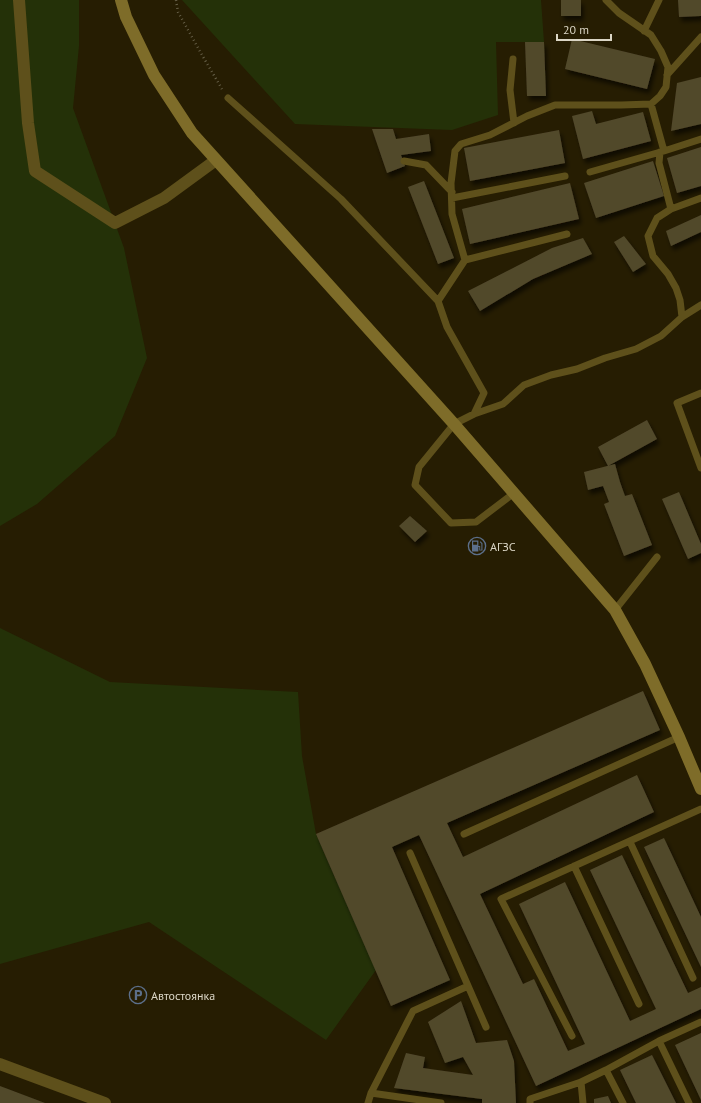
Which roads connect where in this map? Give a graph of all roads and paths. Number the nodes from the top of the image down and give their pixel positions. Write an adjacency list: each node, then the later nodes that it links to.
1 (19, 0): 15 (street)
2 (121, 0): 15 (street)
3 (176, 0): 10 (path)
4 (606, 0): 6 (lane)
5 (659, 0): 6 (lane)
6 (644, 31): 9 (lane)
7 (701, 37): 9 (lane)
8 (513, 59): 12 (lane)
9 (667, 75): 11 (lane)
10 (228, 98): 24 (lane)
11 (651, 104): 12 (lane); 14 (lane)
12 (514, 123): 19 (lane)
13 (701, 139): 14 (lane)
14 (662, 152): 17 (lane); 21 (lane)
15 (216, 160): 29 (street)
16 (404, 161): 19 (lane)
17 (590, 172)
18 (565, 176): 19 (lane)
19 (452, 195): 23 (lane)
20 (701, 198): 21 (lane)
21 (671, 209): 26 (lane)
22 (567, 234): 23 (lane)
23 (464, 260): 24 (lane)
24 (438, 301): 28 (lane)
25 (701, 305): 26 (lane)
26 (682, 317): 28 (lane)
27 (701, 393): 30 (lane)
28 (474, 414): 29 (lane)
29 (454, 424): 31 (street); 31 (lane)
30 (701, 468)
31 (514, 494): 33 (street)
32 (657, 557): 33 (lane)
33 (615, 610): 34 (street)
34 (679, 736): 35 (street); 37 (lane)
35 (701, 789)
36 (701, 809): 38 (lane)
37 (464, 834)
38 (630, 842): 40 (lane); 41 (lane)
39 (410, 853): 42 (lane)
40 (574, 866): 43 (lane); 46 (lane)
41 (693, 978)
42 (468, 986): 45 (lane); 51 (lane)
43 (639, 1004)
44 (701, 1022): 47 (lane)
45 (486, 1027)
46 (572, 1036)
47 (659, 1041): 49 (lane); 58 (lane)
48 (0, 1064): 52 (street)
49 (606, 1070): 50 (lane); 57 (lane)
50 (581, 1082): 55 (lane); 56 (lane)
51 (371, 1093): 53 (lane); 54 (lane)
52 (105, 1103)
53 (368, 1103)
54 (441, 1103)
55 (530, 1103)
56 (583, 1103)
57 (623, 1103)
58 (689, 1103)

